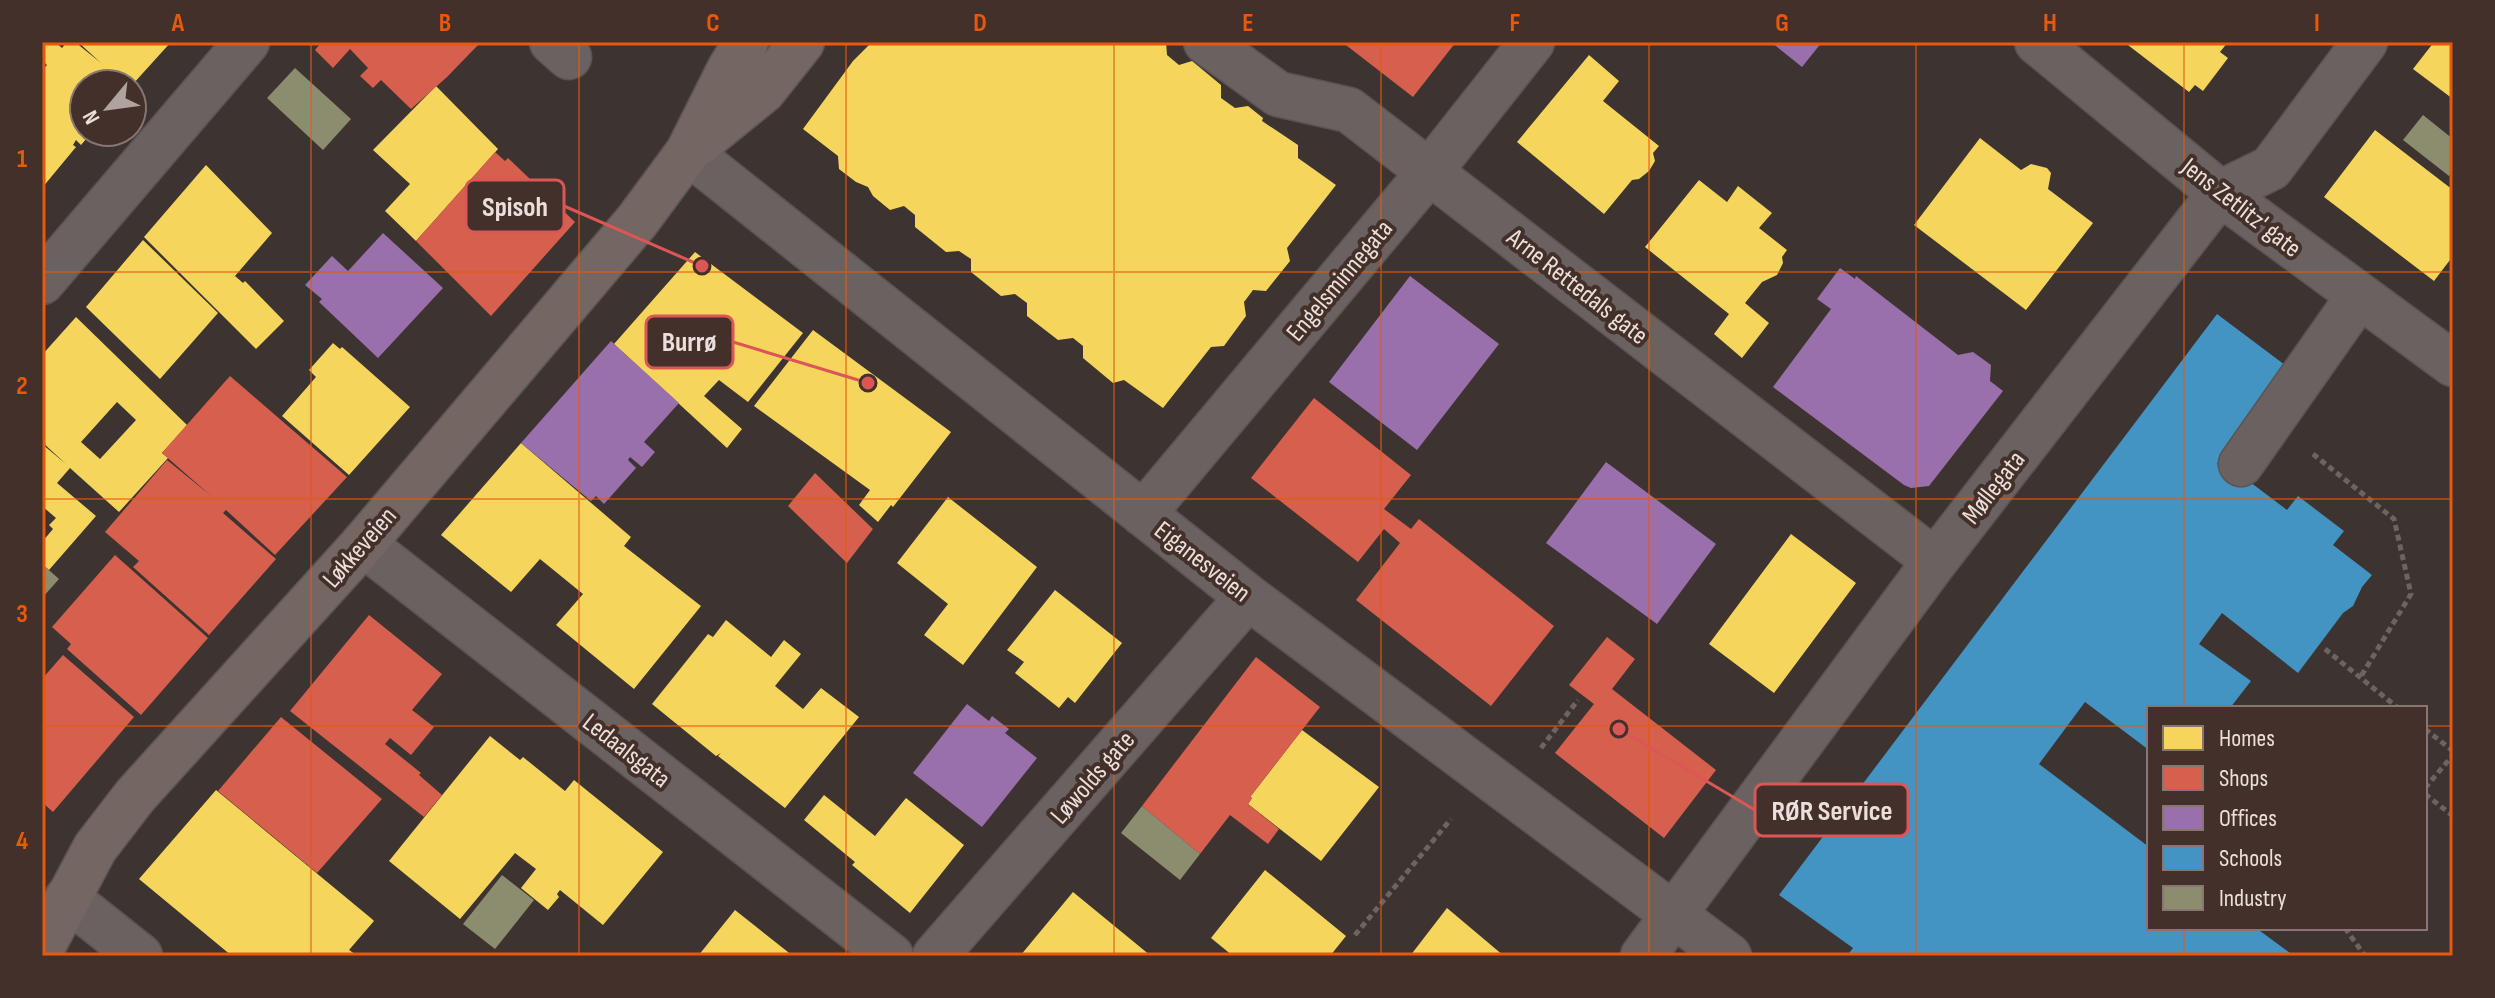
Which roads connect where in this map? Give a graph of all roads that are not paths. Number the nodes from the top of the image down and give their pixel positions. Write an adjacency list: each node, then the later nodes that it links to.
1 (247, 42): 11 (street)
2 (746, 42): 8 (main road, Løkkeveien)
3 (802, 42): 8 (main road, Løkkeveien)
4 (1206, 42): 9 (street, Arne Rettedals gate)
5 (1532, 42): 9 (street, Engelsminnegata)
6 (2037, 42): 10 (street, Jens Zetlitz' gate)
7 (2365, 42): 10 (street, Møllegata)
8 (688, 152): 15 (street, Eiganesveien); 16 (main road, Løkkeveien)
9 (1430, 171): 15 (street, Engelsminnegata); 17 (street, Arne Rettedals gate)
10 (2220, 193): 12 (street, Jens Zetlitz' gate); 17 (street, Møllegata)
11 (42, 282)
12 (2359, 296): 13 (street, Jens Zetlitz' gate); 14 (street)
13 (2453, 364)
14 (2241, 464)
15 (1143, 514): 18 (street, Eiganesveien)
16 (363, 544): 19 (main road, Løkkeveien); 23 (street, Ledaalsgata)
17 (1935, 561): 20 (street, Møllegata)
18 (1248, 597): 20 (street, Eiganesveien); 24 (street, Løwolds gate)
19 (67, 898): 21 (main road, Løkkeveien); 22 (street)
20 (1674, 917): 25 (street, Møllegata); 26 (street, Eiganesveien)
21 (42, 948)
22 (140, 956)
23 (891, 956)
24 (935, 956)
25 (1643, 956)
26 (1729, 956)

